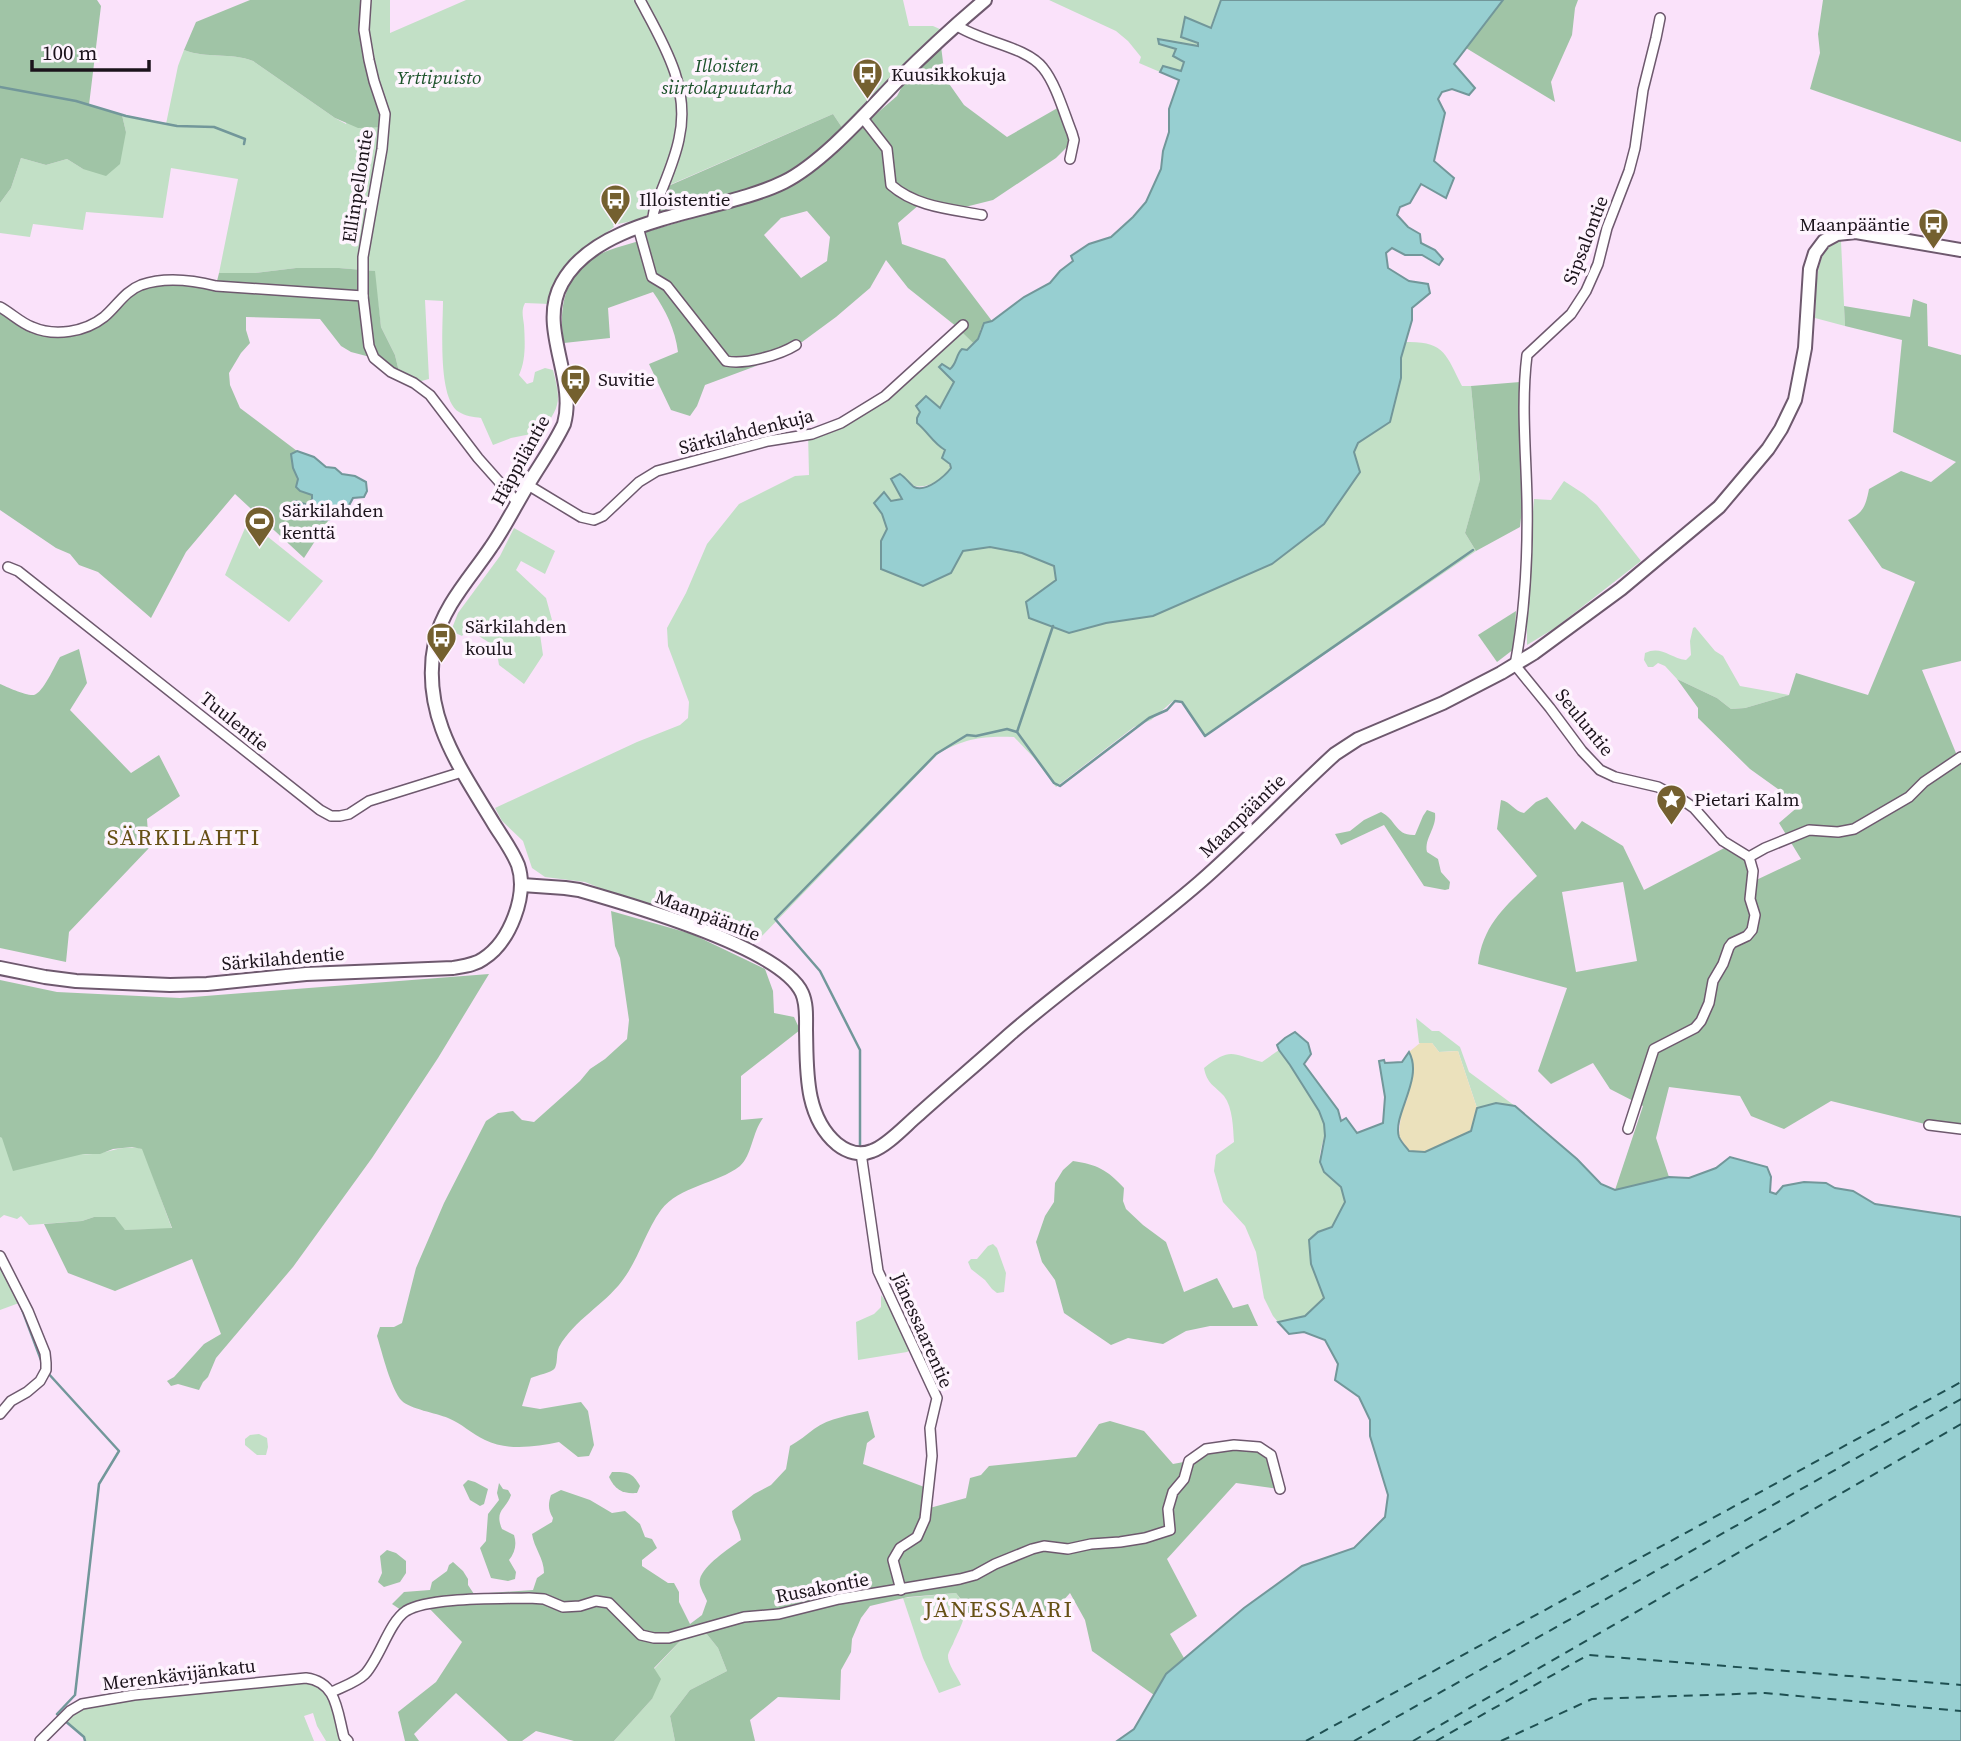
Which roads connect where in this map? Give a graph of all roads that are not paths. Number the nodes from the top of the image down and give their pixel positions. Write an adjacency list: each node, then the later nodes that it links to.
1 (366, 0): 12 (street, Ellinpellontie)
2 (640, 0): 9 (street)
3 (985, 0): 5 (street, Häppiläntie)
4 (1660, 18): 19 (street, Sipsalontie)
5 (956, 24): 6 (street, Häppiläntie); 7 (street)
6 (862, 117): 8 (street); 9 (street, Häppiläntie)
7 (1070, 159)
8 (982, 215)
9 (652, 222): 10 (street, Häppiläntie)
10 (638, 228): 15 (street); 16 (street, Häppiläntie)
11 (1961, 250): 19 (street, Maanpääntie)
12 (363, 296): 13 (street); 17 (street)
13 (0, 307)
14 (963, 325): 16 (street, Särkilahdenkuja)
15 (796, 345)
16 (528, 485): 17 (street, Häppiläntie)
17 (518, 503): 21 (street, Häppiläntie)
18 (8, 566): 21 (street, Tuulentie)
19 (1516, 665): 22 (street, Seuluntie); 28 (street, Maanpääntie)
20 (1961, 757): 22 (street)
21 (463, 772): 23 (street, Häppiläntie)
22 (1749, 858): 26 (street)
23 (522, 885): 24 (street, Särkilahdentie); 28 (street, Maanpääntie)
24 (0, 968)
25 (1929, 1125): 27 (street)
26 (1628, 1129)
27 (1961, 1129)
28 (861, 1153): 32 (street, Jänessaarentie)
29 (0, 1256): 30 (street)
30 (0, 1414)
31 (1280, 1489): 32 (street, Rusakontie)
32 (901, 1590): 33 (street, Rusakontie)
33 (332, 1692): 34 (street, Merenkävijänkatu); 35 (street)
34 (40, 1741)
35 (348, 1741)

